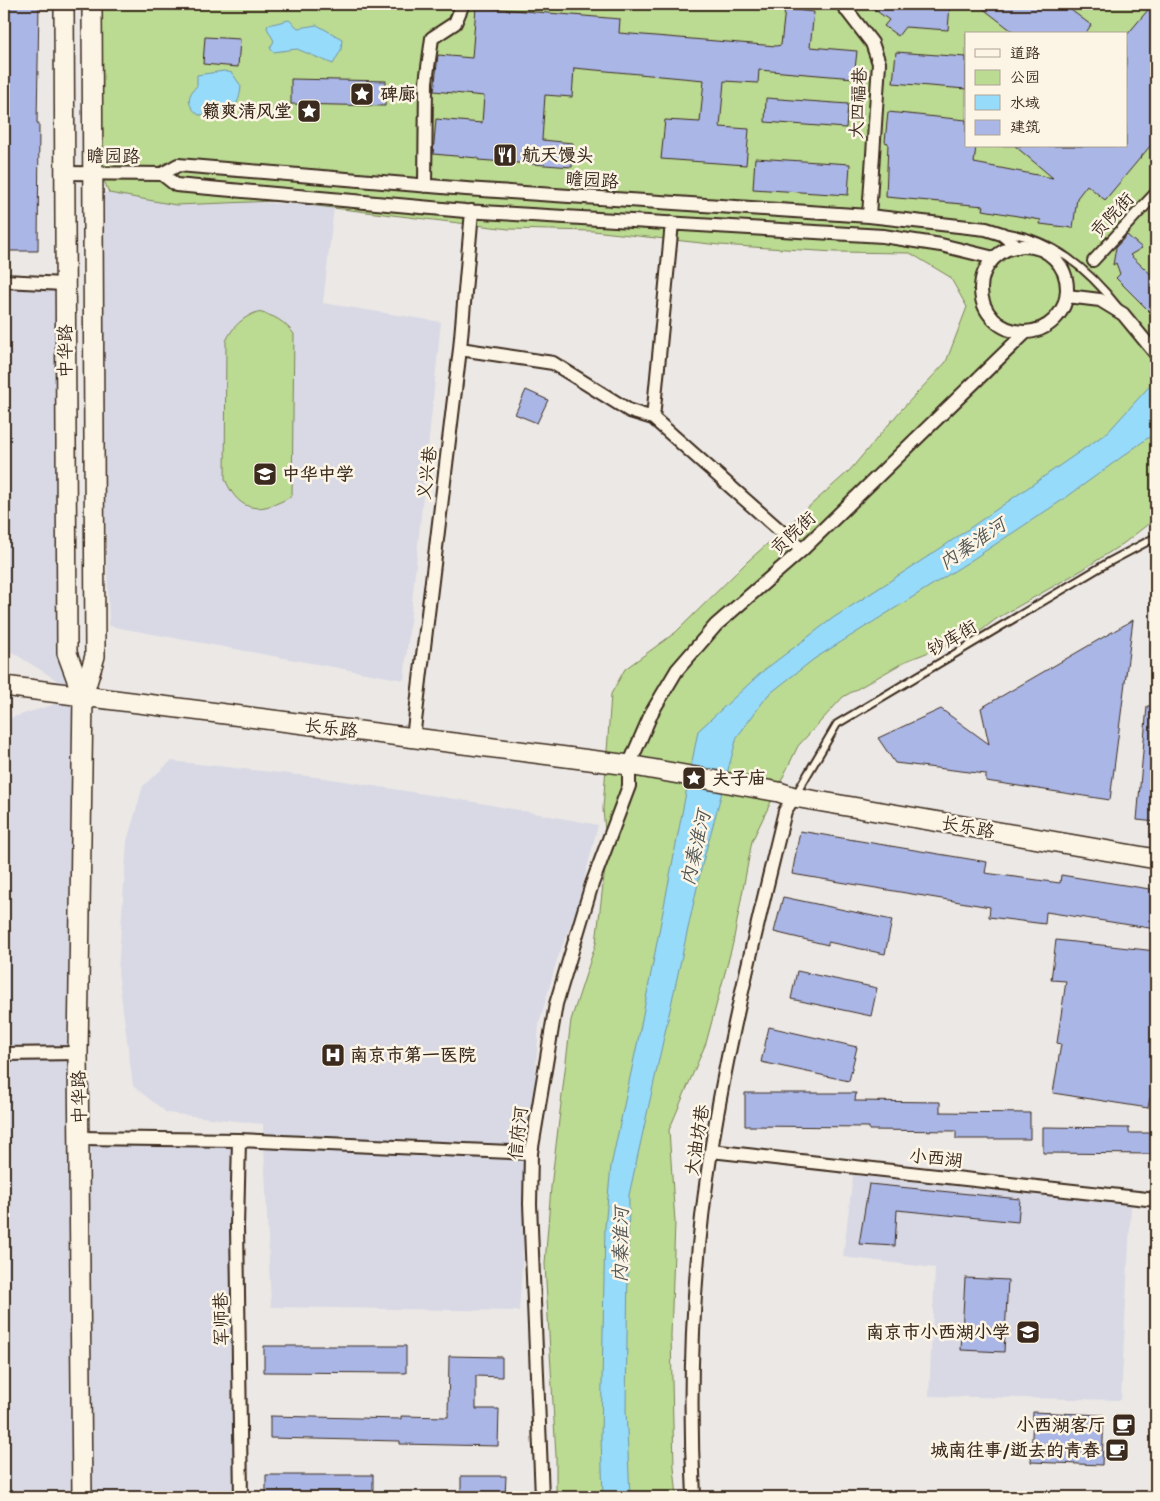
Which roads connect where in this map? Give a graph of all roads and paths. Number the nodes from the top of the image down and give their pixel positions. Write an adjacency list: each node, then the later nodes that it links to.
1 (64, 4): 5 (main road, 中华路)
2 (92, 4): 30 (main road, 中华路)
3 (463, 4): 7 (street)
4 (842, 4): 13 (street, 大四福巷)
5 (64, 173): 6 (street, 瞻园路); 20 (main road, 中华路)
6 (162, 174): 7 (street, 瞻园路); 11 (street, 瞻园路)
7 (425, 186): 8 (street, 瞻园路)
8 (466, 189): 9 (street, 瞻园路); 11 (street)
9 (496, 191): 12 (street); 13 (street, 瞻园路)
10 (1156, 193): 18 (street, 贡院街)
11 (468, 211): 12 (street, 瞻园路); 24 (street, 义兴巷)
12 (494, 212): 14 (street, 瞻园路)
13 (870, 216): 15 (street, 瞻园路)
14 (672, 223): 17 (street, 瞻园路); 26 (street)
15 (986, 230): 16 (street, 瞻园路); 22 (lane)
16 (1018, 246): 17 (street); 21 (street)
17 (994, 258): 23 (street)
18 (1093, 261)
19 (4, 282): 20 (street)
20 (64, 284): 30 (main road, 中华路)
21 (1067, 296): 22 (street); 23 (street)
22 (1123, 314): 25 (street)
23 (1025, 333): 28 (street, 贡院街)
24 (460, 349): 26 (street); 31 (street, 义兴巷)
25 (1154, 350)
26 (653, 418): 28 (street)
27 (1156, 537): 34 (lane, 钞库街)
28 (802, 550): 32 (street, 贡院街)
29 (4, 686): 30 (main road, 长乐路)
30 (83, 696): 31 (main road, 长乐路); 36 (main road, 中华路)
31 (413, 738): 32 (main road, 长乐路)
32 (629, 765): 33 (street, 贡院街); 34 (main road, 长乐路)
33 (629, 786): 41 (street, 信府河)
34 (787, 794): 35 (main road, 长乐路); 40 (street, 大油坊巷)
35 (1156, 859)
36 (78, 1053): 37 (street); 38 (main road, 中华路)
37 (4, 1054)
38 (79, 1138): 39 (street); 43 (main road, 中华路)
39 (239, 1140): 41 (street); 44 (street, 军师巷)
40 (711, 1151): 42 (street, 小西湖); 46 (street, 大油坊巷)
41 (531, 1153): 45 (street, 信府河)
42 (1156, 1200)
43 (82, 1497)
44 (241, 1497)
45 (542, 1497)
46 (694, 1497)

